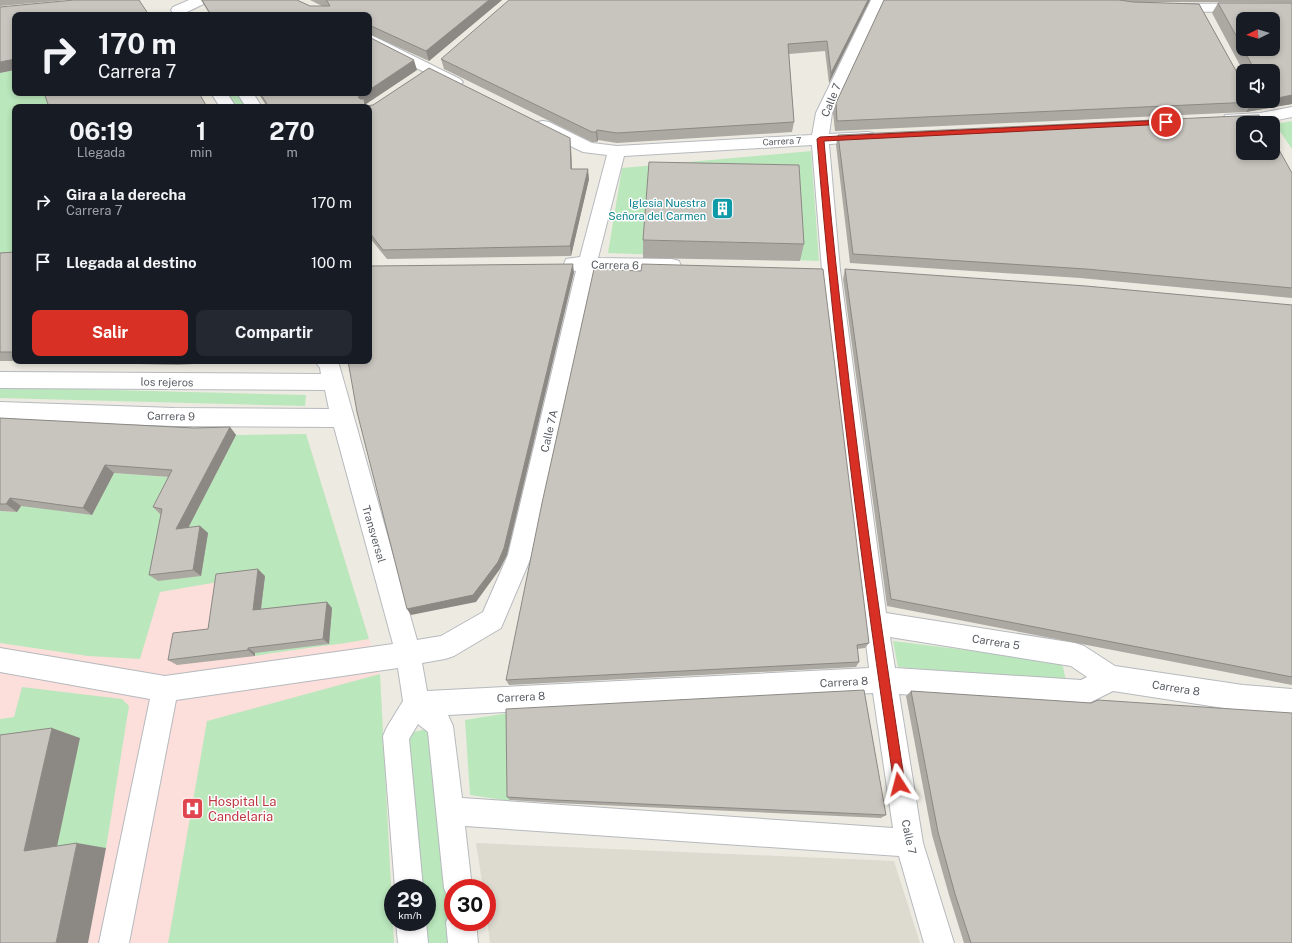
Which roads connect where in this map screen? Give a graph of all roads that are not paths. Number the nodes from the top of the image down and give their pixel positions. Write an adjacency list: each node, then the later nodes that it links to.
1 (166, 0): 7 (street)
2 (201, 0): 7 (street)
3 (878, 0): 18 (street, Calle 7)
4 (1164, 5): 6 (street)
5 (1292, 7): 6 (street)
6 (1199, 8): 9 (street)
7 (177, 12): 8 (street)
8 (193, 12)
9 (1206, 22)
10 (372, 40): 11 (street)
11 (471, 90)
12 (1292, 112): 13 (street)
13 (1277, 116)
14 (527, 118): 19 (street, Carrera 7)
15 (1213, 120): 16 (street)
16 (1236, 120)
17 (883, 136): 18 (street, Carrera 7)
18 (820, 139): 19 (street, Carrera 7); 27 (street, Calle 7)
19 (617, 151): 21 (street, Calle 7A)
20 (556, 264): 21 (street, Carrera 6)
21 (587, 264): 22 (street, Carrera 6); 28 (street, Calle 7A)
22 (690, 266)
23 (330, 367): 24 (street, los rejeros); 26 (street, Transversal)
24 (0, 380)
25 (0, 411): 26 (street, Carrera 9)
26 (342, 418): 28 (street, Transversal)
27 (875, 623): 30 (street, Carrera 5); 31 (street, Calle 7)
28 (408, 654): 32 (street, Calle 7A); 34 (street, Transversal)
29 (0, 660): 32 (street, Calle 7A)
30 (1111, 678): 31 (street, Carrera 8); 33 (street, Carrera 8)
31 (883, 680): 34 (street, Carrera 8); 36 (street, Calle 7)
32 (165, 689): 41 (street)
33 (1292, 702)
34 (416, 704): 35 (street); 37 (street)
35 (450, 811): 36 (street); 38 (street)
36 (908, 843): 44 (street, Calle 7)
37 (408, 879)
38 (457, 879)
39 (412, 931): 42 (street)
40 (462, 931): 43 (street)
41 (114, 943)
42 (413, 943)
43 (463, 943)
44 (939, 943)

